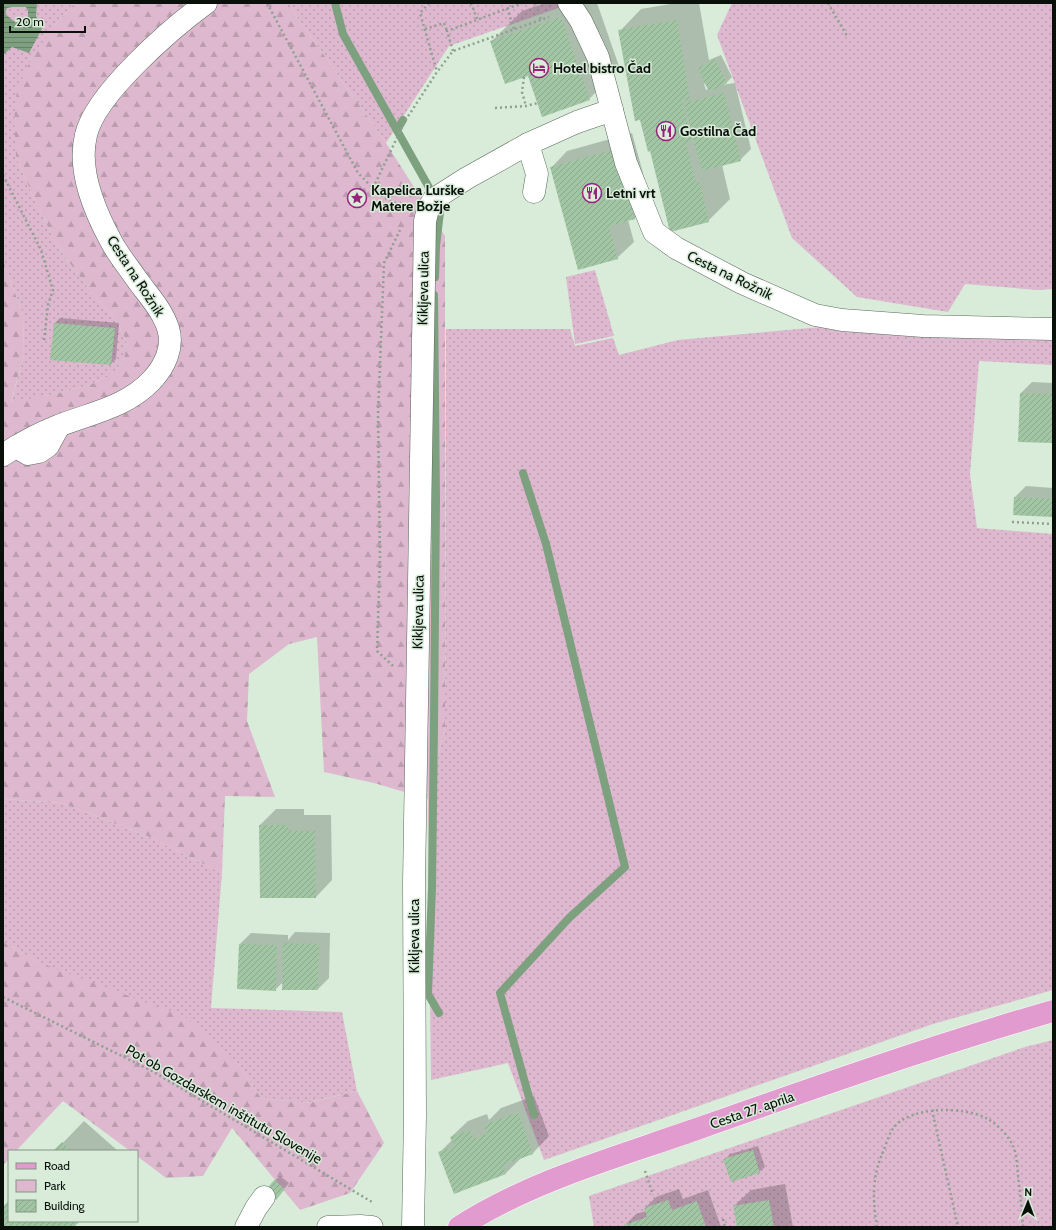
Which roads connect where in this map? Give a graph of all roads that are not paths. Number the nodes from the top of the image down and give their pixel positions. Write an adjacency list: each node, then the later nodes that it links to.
1 (206, 3): 5 (street, Cesta na Rožnik)
2 (562, 9): 3 (street, Cesta na Rožnik)
3 (612, 110): 4 (street, Cesta na Rožnik); 11 (street, Kikljeva ulica)
4 (1053, 329)
5 (9, 451)
6 (1053, 1011): 12 (main road, Cesta 27. aprila)
7 (264, 1198): 8 (street)
8 (246, 1227)
9 (328, 1227): 10 (street)
10 (372, 1227)
11 (413, 1227)
12 (459, 1227)

